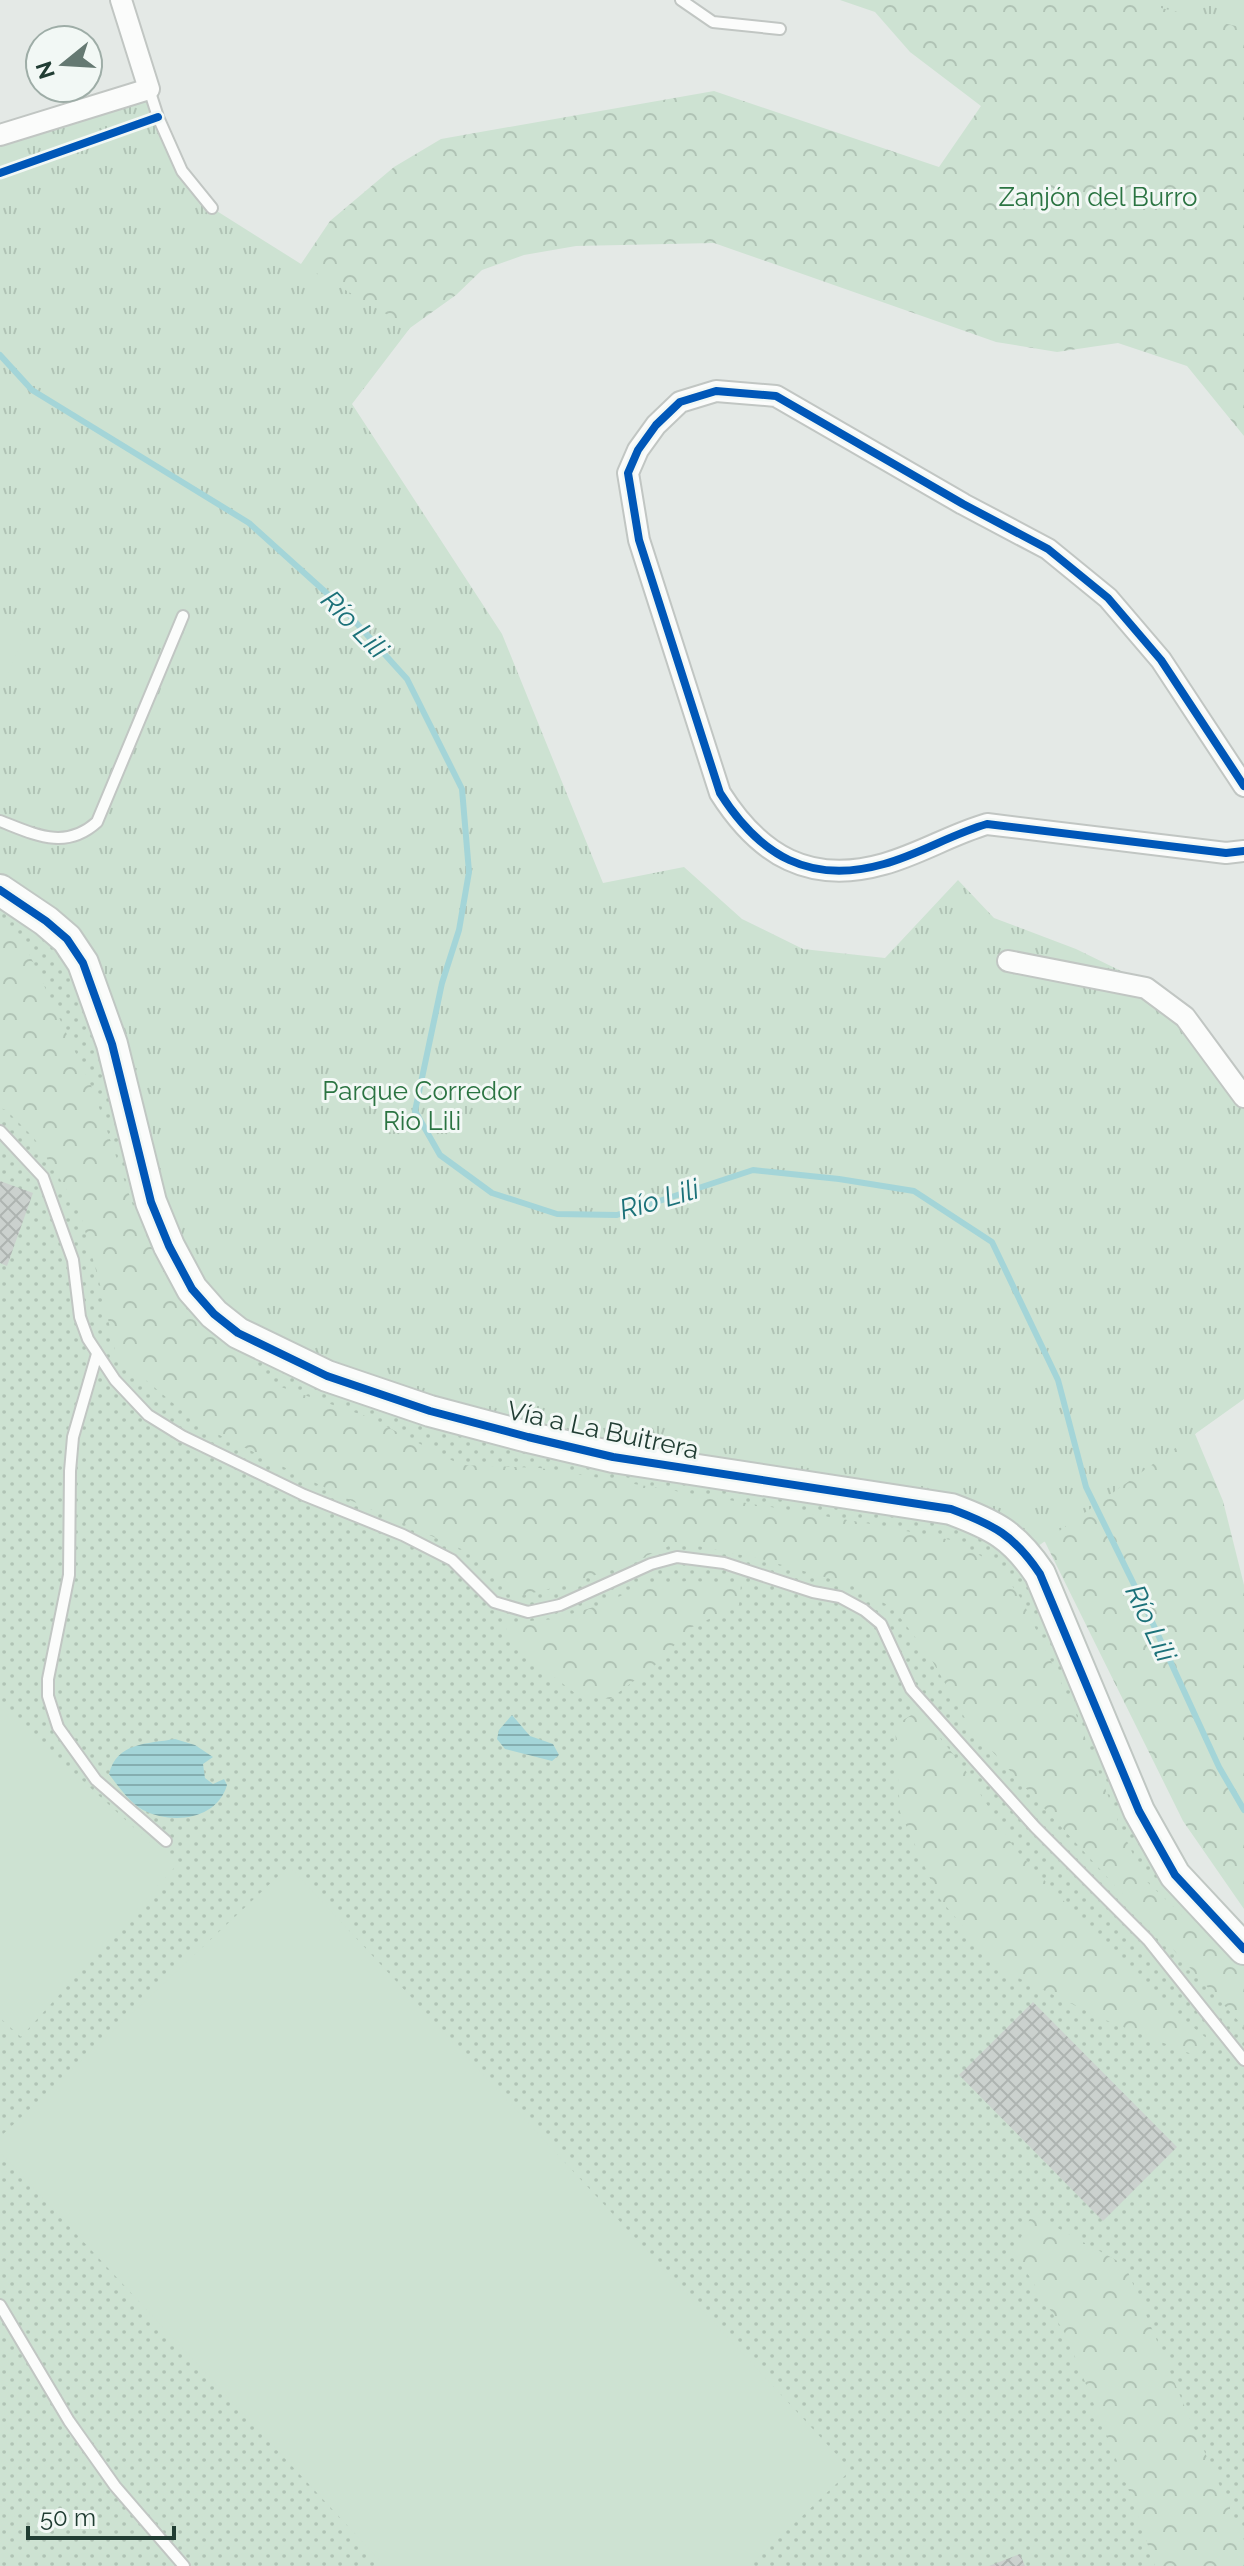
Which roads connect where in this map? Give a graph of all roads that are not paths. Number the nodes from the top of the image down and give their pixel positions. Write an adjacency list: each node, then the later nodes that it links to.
1 (121, 0): 4 (street)
2 (681, 0): 3 (lane)
3 (780, 29)
4 (149, 89): 5 (street); 6 (lane)
5 (0, 135)
6 (212, 208)
7 (183, 616): 9 (lane)
8 (1244, 786): 10 (street)
9 (0, 821)
10 (1244, 851)
11 (0, 890): 17 (street, Vía a La Buitrera)
12 (1008, 961): 13 (street)
13 (1244, 1097)
14 (0, 1131): 15 (lane)
15 (97, 1354): 16 (lane); 18 (lane)
16 (166, 1841)
17 (1244, 1949)
18 (1244, 2060)
19 (0, 2305): 20 (lane)
20 (184, 2566)

